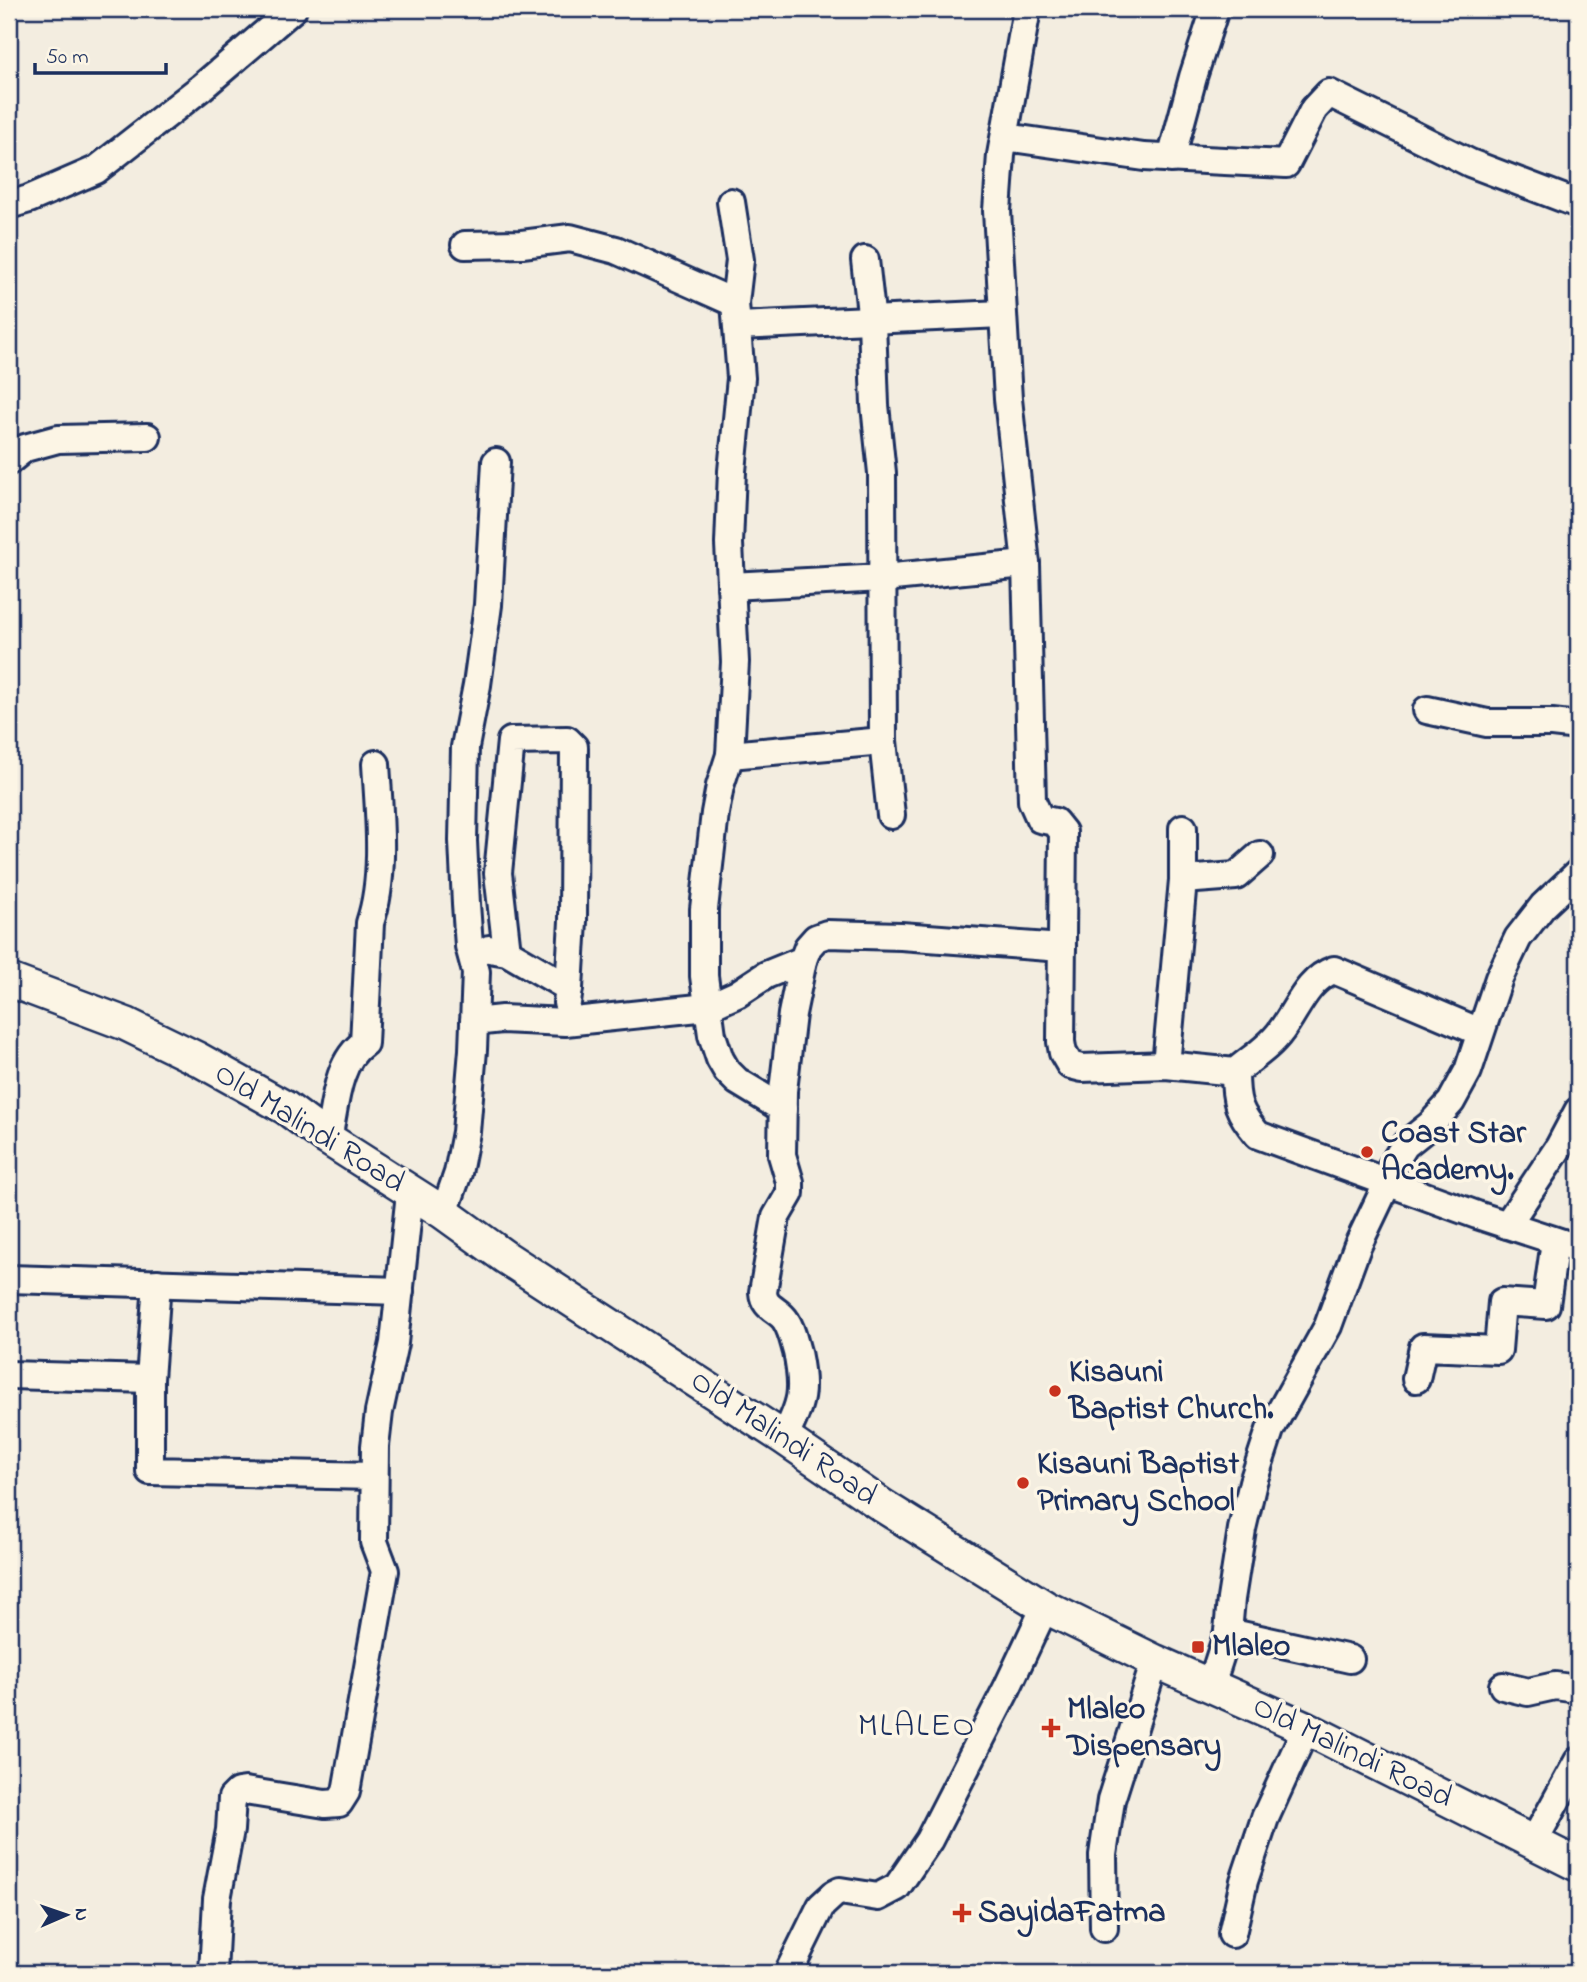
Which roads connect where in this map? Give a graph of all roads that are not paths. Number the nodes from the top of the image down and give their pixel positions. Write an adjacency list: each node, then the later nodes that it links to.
1 (293, 9): 8 (street)
2 (1027, 9): 4 (street)
3 (1214, 9): 5 (street)
4 (1005, 137): 5 (street); 11 (street)
5 (1171, 159): 7 (street)
6 (731, 202): 12 (street)
7 (1578, 204)
8 (9, 205)
9 (465, 245): 12 (street)
10 (865, 260): 13 (street)
11 (1002, 314): 13 (street); 17 (street)
12 (736, 315): 13 (street); 19 (street)
13 (872, 322): 18 (street)
14 (147, 437): 15 (street)
15 (9, 461)
16 (496, 461): 30 (street)
17 (1026, 564): 18 (street); 31 (street)
18 (883, 578): 19 (street); 22 (street)
19 (731, 586): 23 (street)
20 (1427, 710): 21 (street)
21 (1578, 726)
22 (883, 741): 23 (street); 25 (street)
23 (730, 755): 36 (street)
24 (376, 764): 44 (street)
25 (891, 815)
26 (1183, 828): 29 (street)
27 (1260, 855): 29 (street)
28 (1578, 873): 39 (street)
29 (1183, 880): 40 (street)
30 (469, 946): 32 (street); 37 (street)
31 (1062, 948): 33 (street); 40 (street)
32 (507, 952): 35 (street); 35 (street)
33 (803, 960): 36 (street); 42 (street)
34 (9, 980): 44 (main road, Old Malindi Road)
35 (569, 988): 38 (street)
36 (708, 1007): 38 (street); 42 (street)
37 (474, 1022): 38 (street); 47 (street)
38 (565, 1022)
39 (1480, 1032): 41 (street); 45 (street)
40 (1166, 1065): 41 (street)
41 (1236, 1072): 45 (street)
42 (783, 1109): 56 (street)
43 (1578, 1111): 48 (street)
44 (328, 1139): 46 (main road, Old Malindi Road)
45 (1387, 1184): 48 (street); 59 (street)
46 (410, 1193): 47 (main road, Old Malindi Road); 52 (street)
47 (444, 1213): 56 (main road, Old Malindi Road)
48 (1507, 1225): 49 (street)
49 (1567, 1244): 55 (street)
50 (9, 1279): 51 (street)
51 (157, 1283): 52 (street); 54 (street)
52 (400, 1291): 57 (street)
53 (9, 1375): 54 (street)
54 (150, 1379): 57 (street)
55 (1416, 1379)
56 (784, 1438): 58 (main road, Old Malindi Road)
57 (374, 1476): 71 (street)
58 (1045, 1607): 61 (main road, Old Malindi Road); 72 (street)
59 (1228, 1632): 60 (street); 62 (street)
60 (1350, 1659)
61 (1155, 1661): 62 (main road, Old Malindi Road); 69 (street)
62 (1211, 1685): 65 (main road, Old Malindi Road)
63 (1503, 1686): 64 (street)
64 (1578, 1689)
65 (1306, 1728): 67 (main road, Old Malindi Road); 70 (street)
66 (1578, 1761): 67 (street)
67 (1534, 1843): 68 (main road, Old Malindi Road)
68 (1578, 1864)
69 (1104, 1928)
70 (1233, 1934)
71 (214, 1973)
72 (788, 1973)

